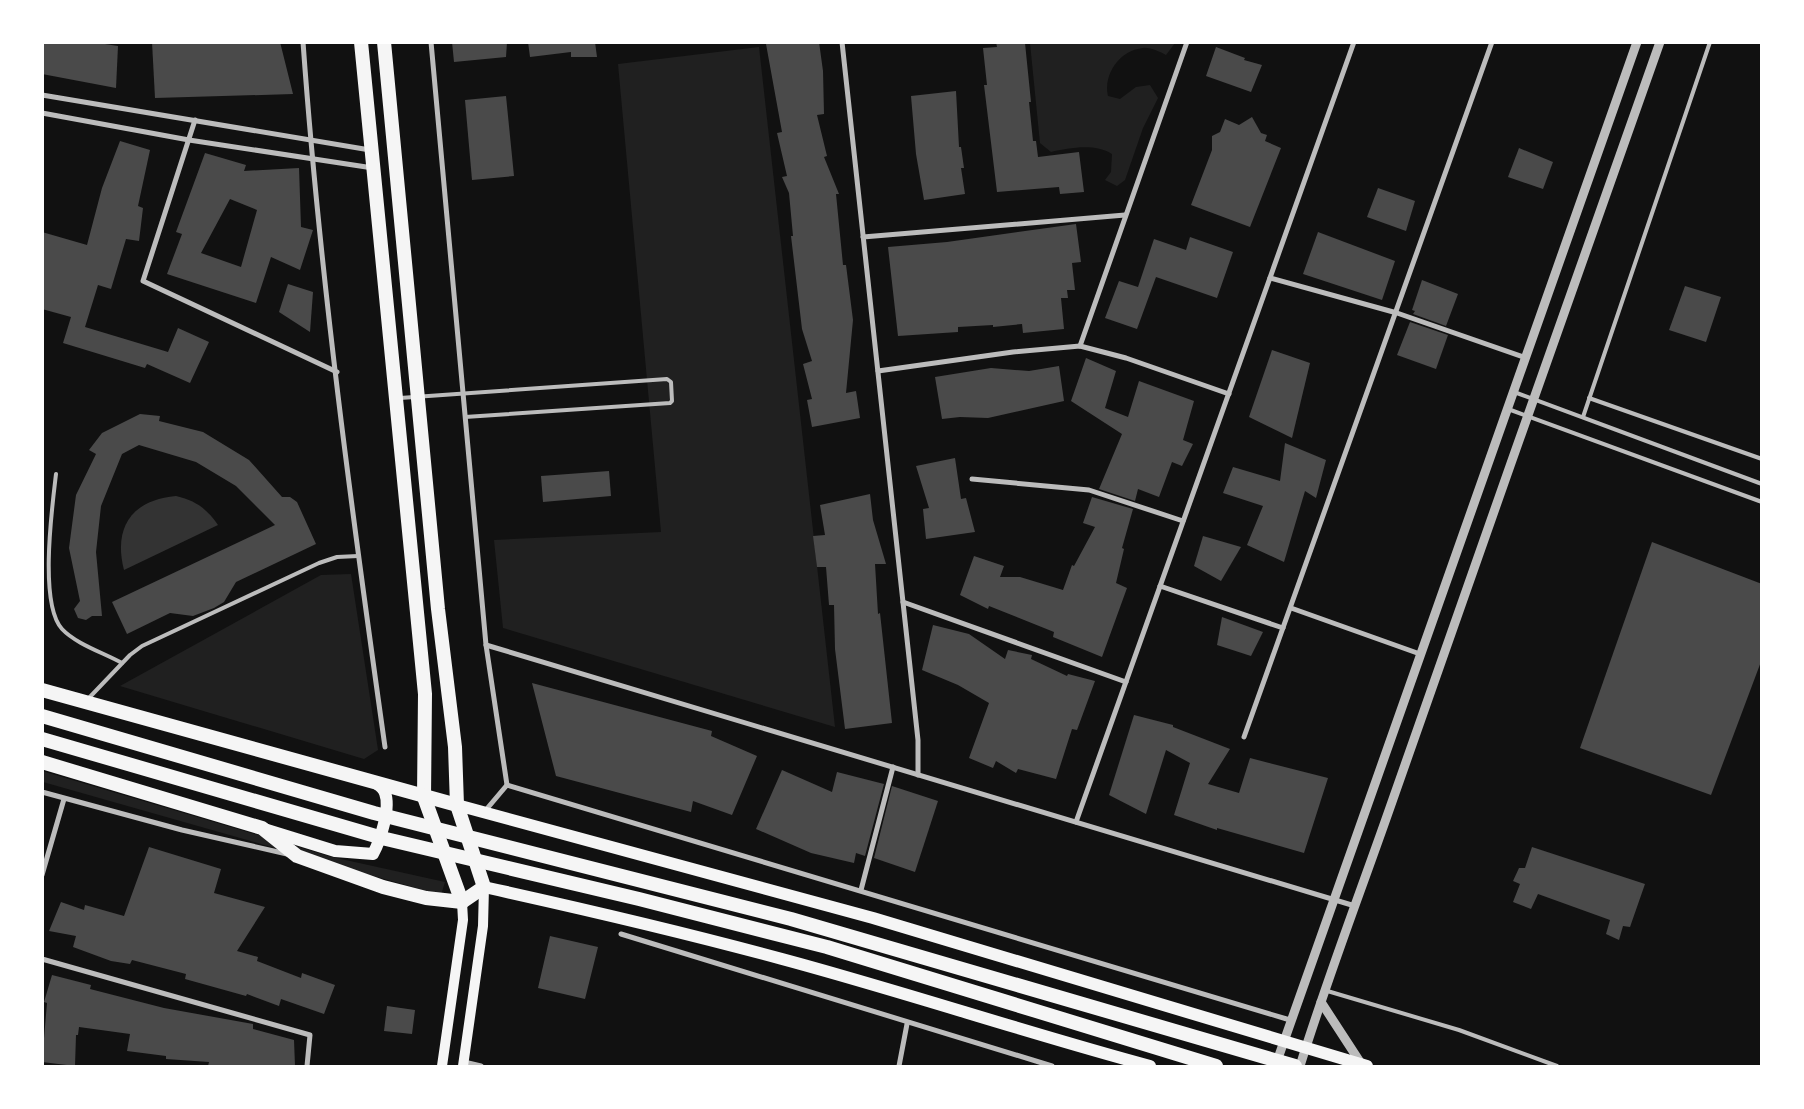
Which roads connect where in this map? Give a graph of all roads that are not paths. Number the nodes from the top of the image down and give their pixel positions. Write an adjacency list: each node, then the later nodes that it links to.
1 (303, 42): 15 (street)
2 (361, 42): 17 (highway)
3 (384, 42): 31 (highway)
4 (431, 42): 29 (street)
5 (842, 42): 21 (street)
6 (1187, 42): 20 (street)
7 (1354, 42): 22 (street)
8 (1492, 42): 23 (street)
9 (1637, 42): 25 (street)
10 (1660, 42): 34 (street)
11 (1710, 42): 33 (lane)
12 (42, 95): 14 (street)
13 (42, 113): 16 (street)
14 (195, 120): 15 (street); 16 (street)
15 (310, 139): 17 (street); 18 (street)
16 (189, 140): 18 (street); 27 (street)
17 (371, 150): 19 (highway)
18 (313, 160): 19 (street); 27 (street)
19 (373, 168): 32 (highway)
20 (1124, 215): 21 (street); 24 (street)
21 (863, 237): 26 (street)
22 (1270, 278): 23 (street); 30 (street)
23 (1397, 312): 25 (street); 48 (street)
24 (1080, 346): 26 (street); 30 (street)
25 (1526, 358): 28 (street)
26 (878, 371): 47 (street)
27 (337, 372): 45 (street)
28 (1514, 392): 34 (lane); 35 (street)
29 (463, 393): 31 (lane); 37 (street); 37 (lane)
30 (1229, 394): 44 (street)
31 (418, 397): 32 (lane); 68 (highway)
32 (396, 398): 66 (highway)
33 (1589, 398): 38 (lane); 39 (lane)
34 (1534, 401): 36 (street); 38 (lane)
35 (1508, 408): 36 (lane); 51 (street)
36 (1528, 416): 43 (lane); 78 (street)
37 (465, 417): 50 (street)
38 (1583, 418): 42 (lane)
39 (1762, 459)
40 (56, 474): 52 (lane)
41 (972, 479): 44 (street)
42 (1762, 484)
43 (1762, 502)
44 (1183, 521): 46 (street)
45 (358, 556): 52 (lane); 59 (street)
46 (1160, 586): 49 (street); 53 (street)
47 (903, 602): 53 (street); 62 (street)
48 (1290, 608): 49 (street); 51 (street)
49 (1283, 628): 57 (street)
50 (486, 645): 61 (street); 64 (street)
51 (1420, 654): 76 (street)
52 (122, 663): 55 (lane)
53 (1126, 682): 70 (street)
54 (42, 690): 55 (highway)
55 (86, 702): 63 (highway)
56 (42, 716): 96 (highway)
57 (1244, 737)
58 (42, 739): 94 (highway)
59 (385, 747)
60 (42, 762): 71 (highway)
61 (893, 767): 62 (street); 75 (street)
62 (918, 775): 70 (street)
63 (377, 784): 66 (highway); 71 (main road)
64 (507, 785): 69 (street); 75 (street)
65 (42, 792): 67 (street)
66 (424, 797): 68 (highway); 77 (highway)
67 (64, 798): 72 (street); 73 (street)
68 (457, 804): 69 (main road); 74 (highway)
69 (484, 812): 85 (main road)
70 (1076, 822): 76 (street)
71 (262, 828): 72 (highway)
72 (297, 856): 77 (highway)
73 (42, 875)
74 (484, 887): 77 (highway); 87 (main road); 93 (main road)
75 (860, 890): 83 (street)
76 (1333, 899): 78 (street); 83 (street)
77 (462, 902): 89 (main road)
78 (1356, 906): 81 (street)
79 (621, 934): 84 (street)
80 (42, 959): 88 (street)
81 (1324, 990): 82 (street); 99 (lane)
82 (1321, 1002): 86 (street); 98 (street)
83 (1290, 1020): 85 (street)
84 (907, 1024): 91 (street); 92 (street)
85 (1284, 1041): 86 (main road); 95 (street)
86 (1306, 1048): 97 (street); 98 (main road)
87 (464, 1064): 90 (street)
88 (307, 1066)
89 (442, 1066)
90 (481, 1066)
91 (899, 1066)
92 (1052, 1066)
93 (1150, 1066)
94 (1216, 1066)
95 (1276, 1066)
96 (1295, 1066)
97 (1300, 1066)
98 (1365, 1066)
99 (1557, 1066)

